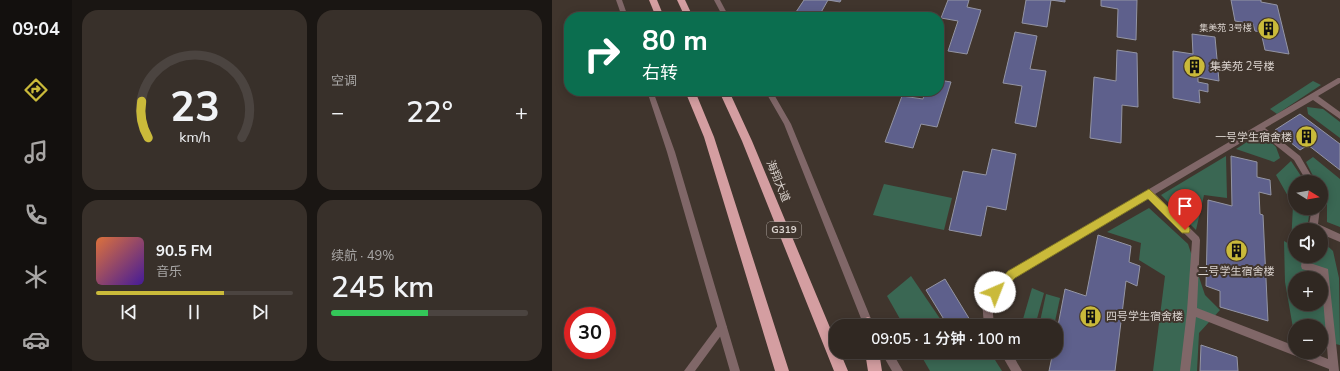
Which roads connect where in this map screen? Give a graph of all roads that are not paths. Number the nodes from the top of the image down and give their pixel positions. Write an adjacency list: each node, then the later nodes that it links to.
1 (619, 0): 5 (street)
2 (653, 0): 6 (highway)
3 (681, 0): 7 (highway)
4 (717, 0): 8 (street)
5 (623, 12)
6 (658, 12)
7 (687, 12)
8 (723, 12)
9 (1340, 80): 14 (street)
10 (652, 96): 25 (street)
11 (692, 96): 34 (highway)
12 (726, 96): 35 (highway, 海翔大道 / G319)
13 (771, 96): 23 (street)
14 (1313, 96): 15 (street); 16 (street)
15 (1340, 116)
16 (1259, 128): 17 (street); 18 (street)
17 (1307, 175)
18 (1149, 193): 22 (street); 24 (street)
19 (1328, 234): 20 (street)
20 (1340, 238)
21 (1306, 263): 31 (street)
22 (1192, 311): 26 (street); 39 (street)
23 (866, 319)
24 (988, 319)
25 (722, 327): 32 (street); 33 (street)
26 (1288, 349)
27 (873, 359): 36 (highway)
28 (890, 359): 37 (street)
29 (1009, 359): 38 (street)
30 (1313, 359): 31 (street)
31 (1334, 368)
32 (689, 371)
33 (735, 371)
34 (782, 371)
35 (841, 371)
36 (875, 371)
37 (898, 371)
38 (1017, 371)
39 (1185, 371)

